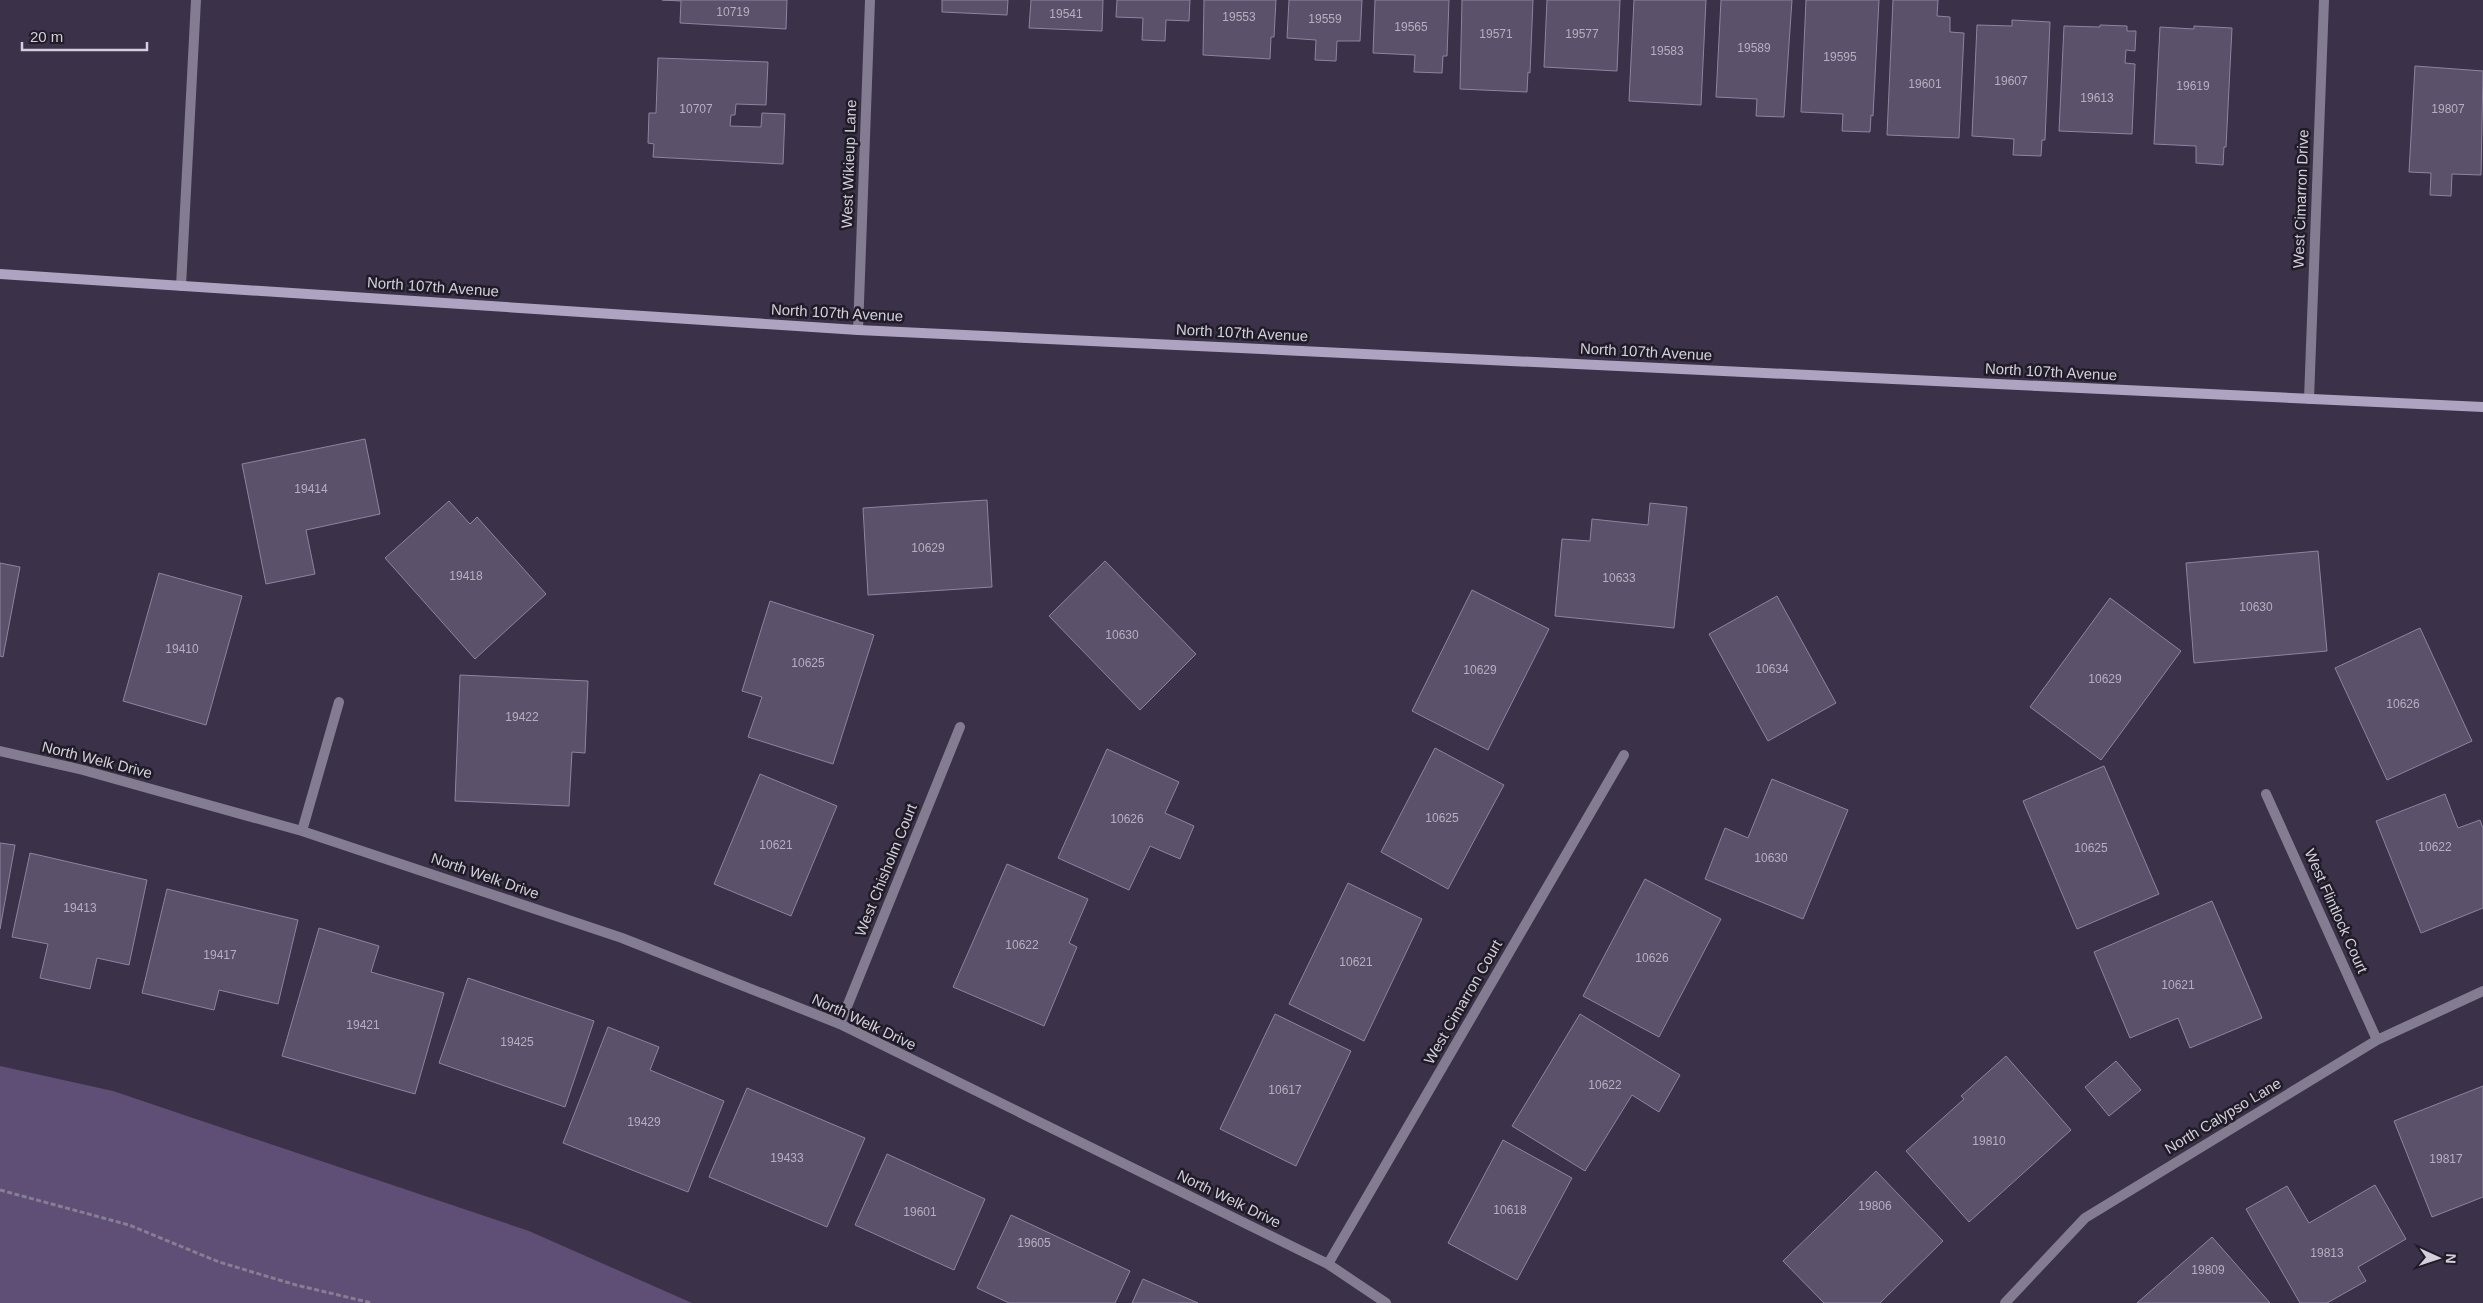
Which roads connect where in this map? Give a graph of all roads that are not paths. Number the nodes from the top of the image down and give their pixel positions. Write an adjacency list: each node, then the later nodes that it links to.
1 (196, 0): 5 (street)
2 (870, 0): 6 (street, West Wikieup Lane)
3 (2324, 0): 7 (street, West Cimarron Drive)
4 (0, 274): 5 (main road, North 107th Avenue)
5 (180, 286): 6 (main road, North 107th Avenue)
6 (858, 330): 7 (main road, North 107th Avenue)
7 (2309, 399): 8 (main road, North 107th Avenue)
8 (2483, 407)
9 (339, 702): 14 (street)
10 (960, 727): 16 (street, West Chisholm Court)
11 (0, 751): 14 (street, North Welk Drive)
12 (1624, 755): 18 (street, West Cimarron Court)
13 (2266, 794): 17 (street, West Flintlock Court)
14 (302, 831): 16 (street, North Welk Drive)
15 (2483, 991): 17 (street, North Calypso Lane)
16 (840, 1024): 18 (street, North Welk Drive)
17 (2378, 1040): 20 (street, North Calypso Lane)
18 (1328, 1264): 19 (street, North Welk Drive)
19 (1386, 1303)
20 (2005, 1303)

